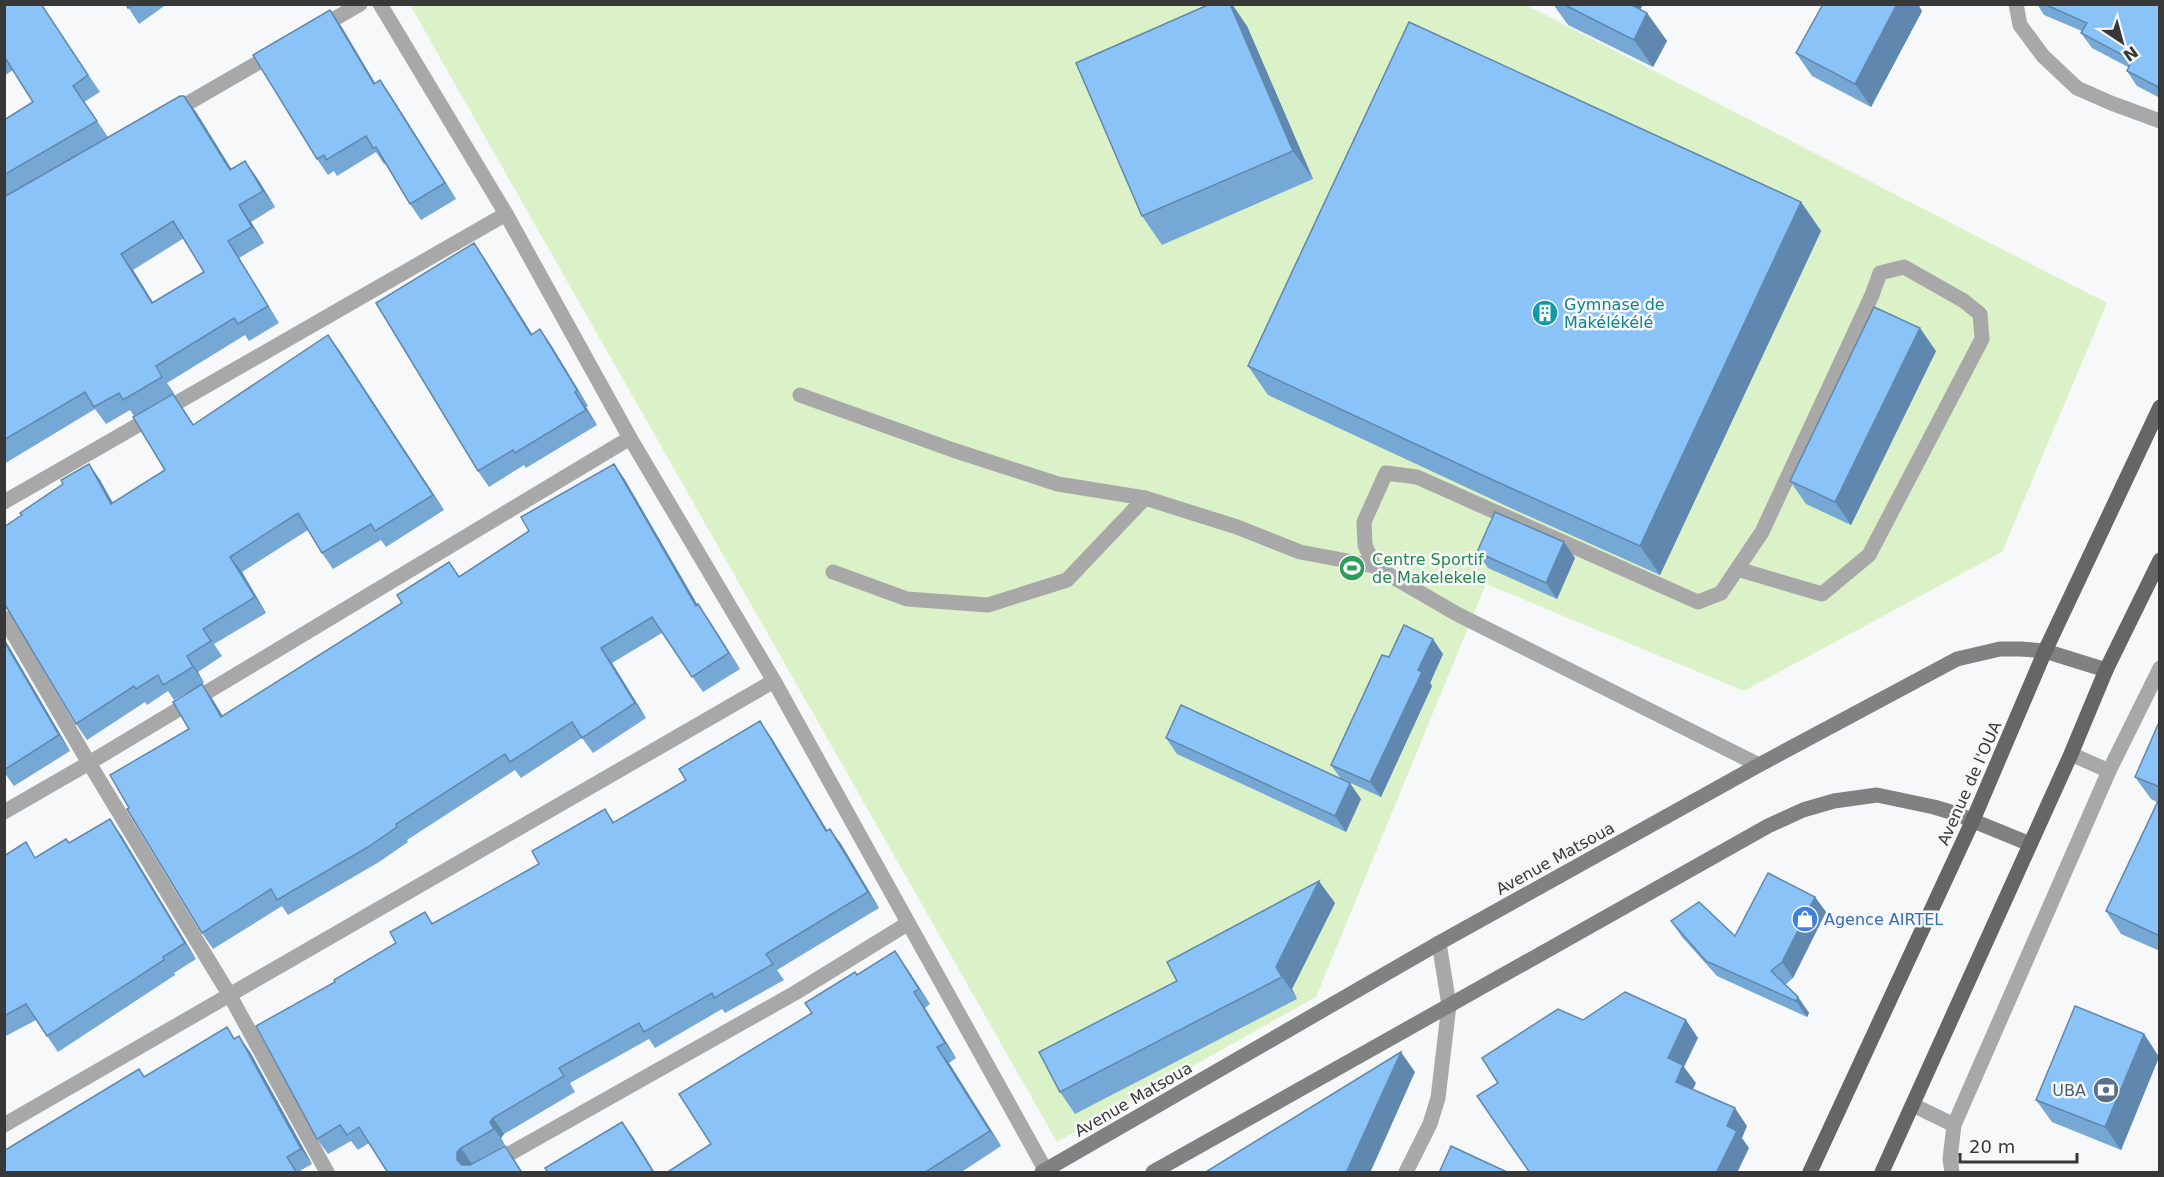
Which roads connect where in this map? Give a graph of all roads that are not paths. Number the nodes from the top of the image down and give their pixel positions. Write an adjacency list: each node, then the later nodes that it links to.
1 (360, 4): 4 (street)
2 (380, 4): 8 (street)
3 (2016, 4): 7 (street)
4 (309, 34)
5 (289, 45): 6 (street)
6 (157, 121)
7 (2160, 121)
8 (506, 214): 11 (street); 13 (street)
9 (800, 395): 12 (street)
10 (2160, 407): 19 (main road, Avenue de l'OUA)
11 (630, 438): 22 (street); 24 (street)
12 (1145, 498): 15 (street); 17 (street)
13 (4, 502)
14 (2160, 560): 21 (main road)
15 (1374, 566): 16 (street); 25 (street)
16 (1737, 569): 16 (street)
17 (833, 572)
18 (4, 618): 24 (street)
19 (2045, 651): 21 (street, Avenue Matsoua); 25 (street, Avenue Matsoua); 28 (main road, Avenue de l'OUA)
20 (2160, 669): 26 (street)
21 (2106, 670): 23 (main road)
22 (774, 681): 30 (street); 32 (street)
23 (2071, 754): 26 (street); 29 (main road)
24 (88, 764): 27 (street); 32 (street)
25 (1759, 765): 31 (street, Avenue Matsoua)
26 (2109, 771): 36 (street)
27 (4, 812)
28 (1973, 820): 29 (street); 33 (street); 42 (main road, Avenue de l'OUA)
29 (2030, 844): 34 (main road)
30 (907, 924): 37 (street); 39 (street)
31 (1439, 943): 33 (street); 37 (street, Avenue Matsoua)
32 (229, 994): 35 (street); 38 (street)
33 (1449, 1005): 40 (street); 41 (street)
34 (1913, 1105): 36 (street); 43 (main road)
35 (4, 1125)
36 (1954, 1125): 44 (street)
37 (1044, 1172)
38 (327, 1173)
39 (477, 1173)
40 (1153, 1173)
41 (1406, 1173)
42 (1810, 1173)
43 (1882, 1173)
44 (1952, 1173)

